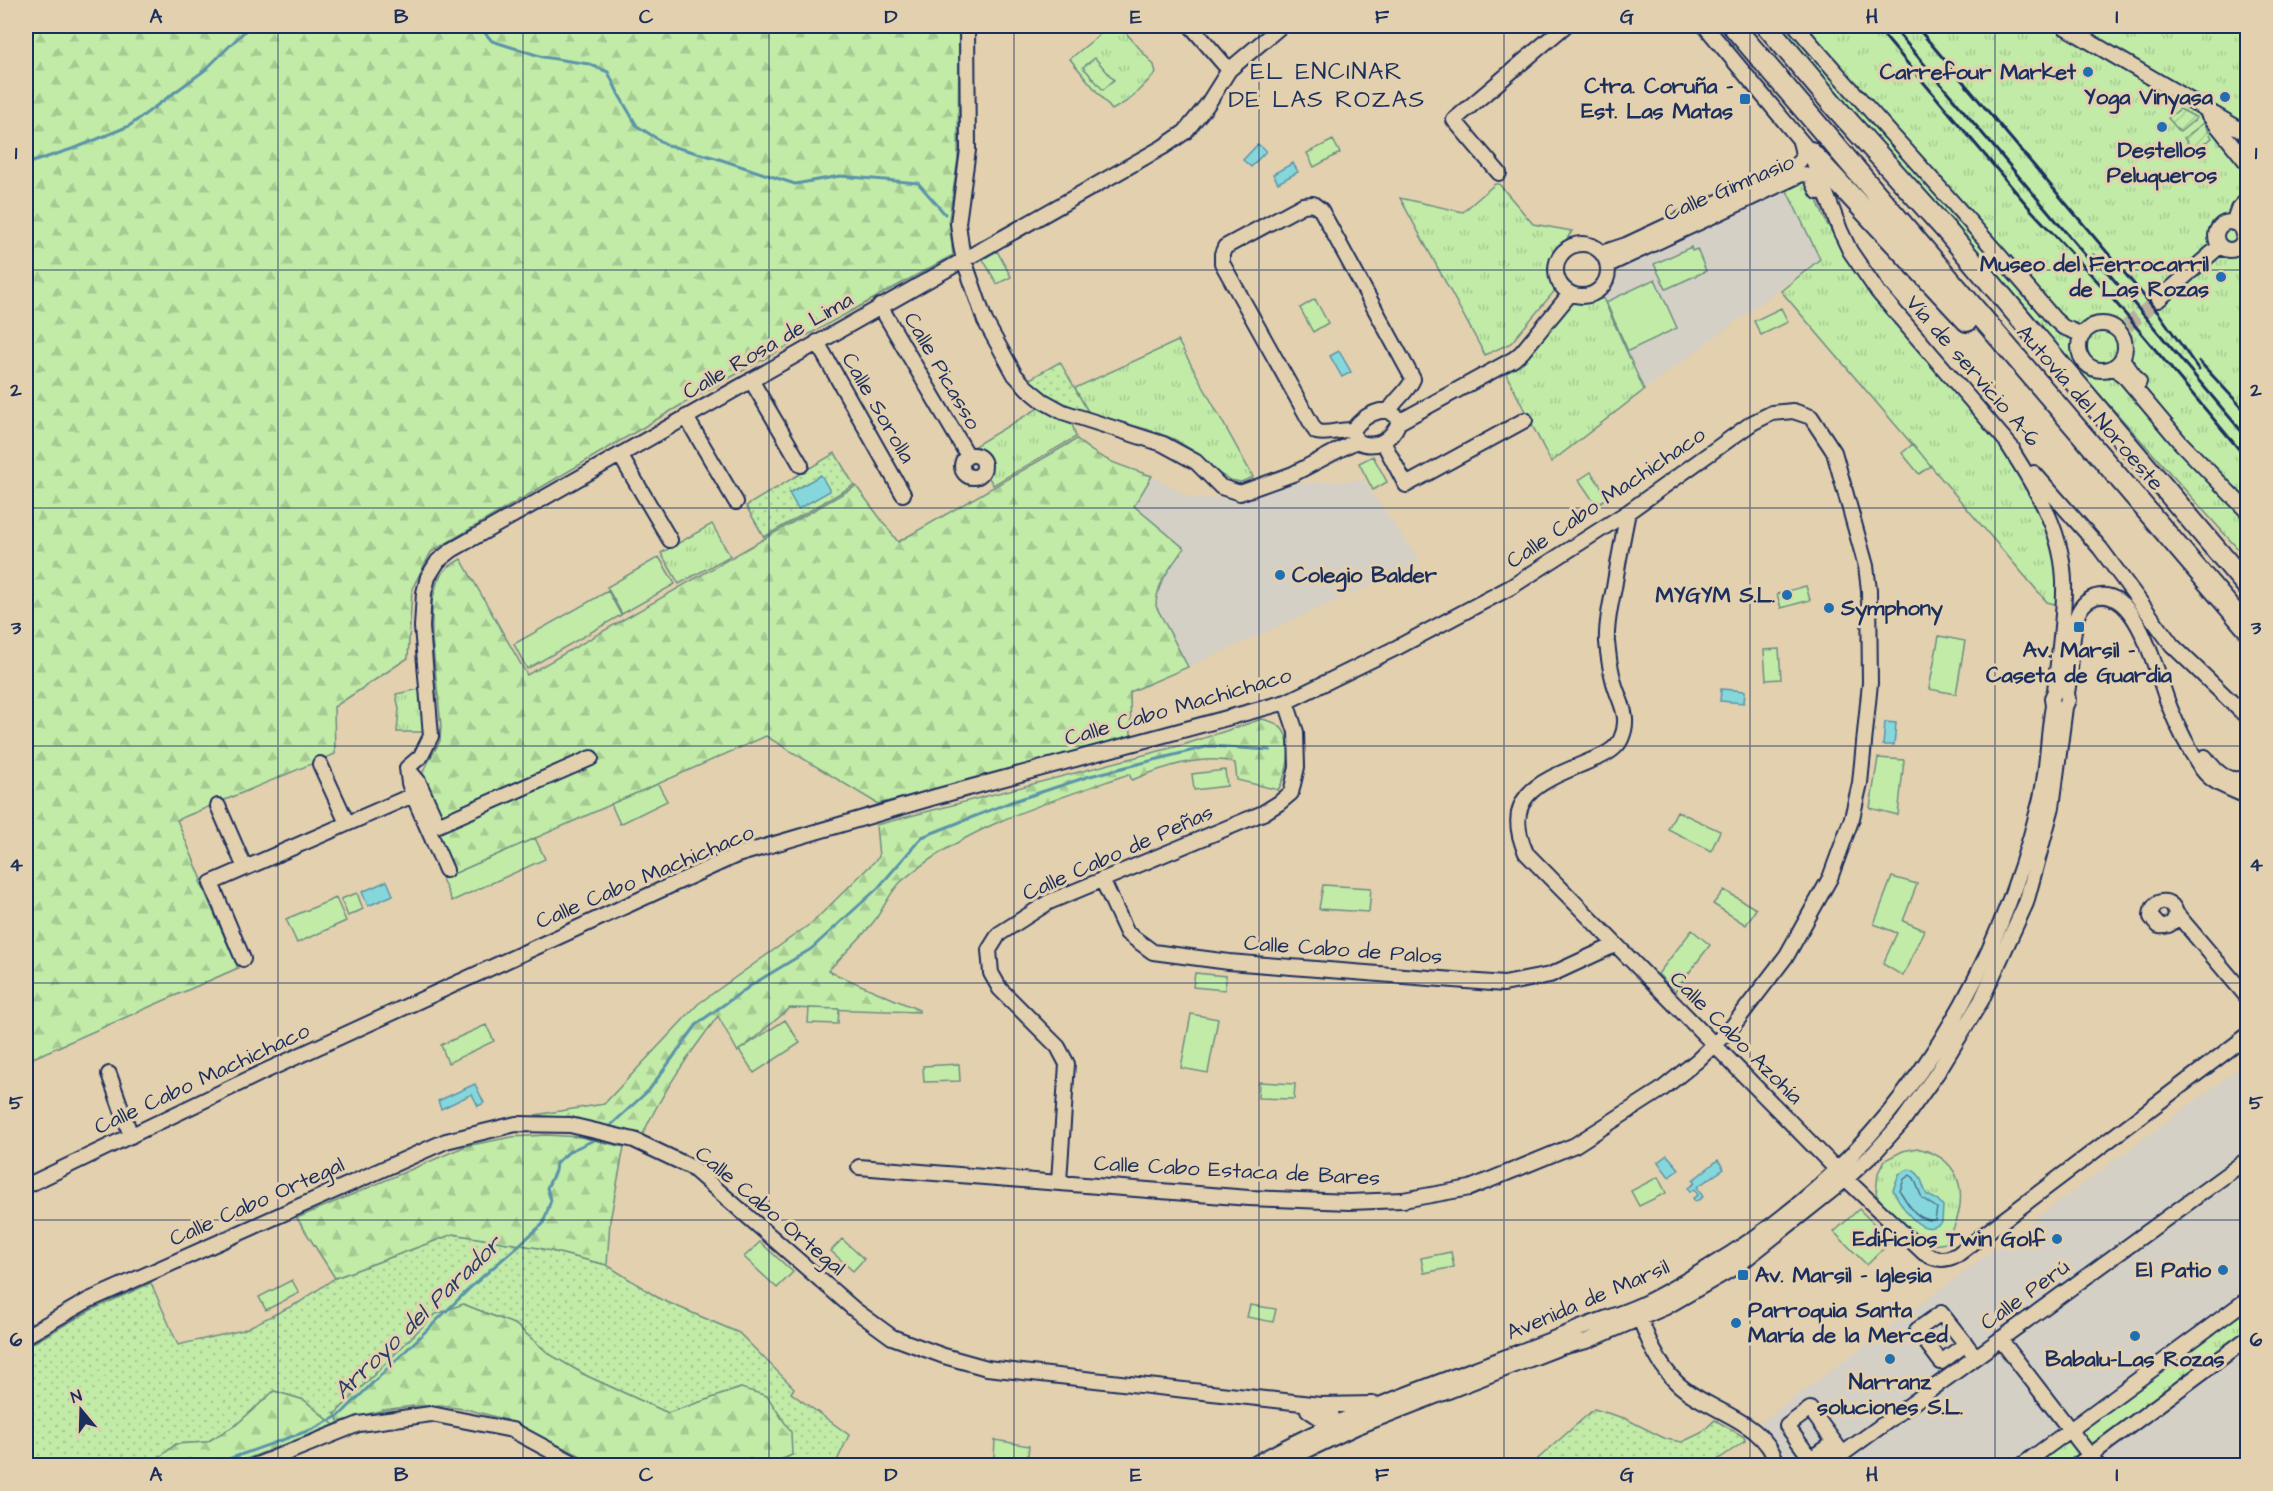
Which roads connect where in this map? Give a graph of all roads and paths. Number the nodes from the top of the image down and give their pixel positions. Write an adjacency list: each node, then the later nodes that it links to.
1 (967, 26): 22 (street)
2 (1191, 26): 10 (street)
3 (1281, 26): 10 (street, Calle Rosa de Lima)
4 (1565, 26): 15 (street)
5 (1705, 26): 13 (street, Vía de servicio A-6)
6 (1733, 26): 46 (highway, Autovía del Noroeste)
7 (1767, 26): 45 (highway, Autovía del Noroeste)
8 (1797, 26): 26 (street)
9 (2063, 26): 11 (street)
10 (1229, 70): 22 (street, Calle Rosa de Lima)
11 (2207, 112): 12 (street); 14 (street)
12 (2247, 134)
13 (1804, 146): 18 (street, Vía de servicio A-6); 21 (street, Calle Gimnasio); 46 (highway)
14 (2247, 164)
15 (1499, 173)
16 (2247, 199): 17 (street)
17 (2233, 223): 19 (street); 20 (street)
18 (1840, 230): 21 (street, Calle Gimnasio); 35 (street, Vía de servicio A-6)
19 (2220, 246): 20 (street); 24 (street)
20 (2243, 252)
21 (1605, 259): 23 (street); 23 (street)
22 (964, 260): 25 (street, Calle Rosa de Lima); 33 (street)
23 (1566, 291): 30 (street)
24 (2158, 300)
25 (880, 306): 27 (street, Calle Rosa de Lima); 37 (street, Calle Picasso)
26 (2083, 335): 28 (street); 28 (street)
27 (817, 342): 29 (street, Calle Rosa de Lima); 39 (street, Calle Sorolla)
28 (2118, 363): 41 (street); 43 (street)
29 (751, 380): 31 (street, Calle Rosa de Lima); 38 (street)
30 (1394, 416): 33 (street); 33 (street); 34 (street)
31 (686, 417): 36 (street, Calle Rosa de Lima); 40 (street)
32 (1525, 420): 34 (street)
33 (1354, 435): 34 (street)
34 (1383, 442)
35 (2007, 443): 48 (street, Avenida de Marsil); 51 (street, Vía de servicio A-6)
36 (620, 455): 44 (street); 55 (street, Calle Rosa de Lima)
37 (968, 456)
38 (801, 465)
39 (903, 494)
40 (736, 502)
41 (2247, 504)
42 (1628, 512): 50 (street, Calle Cabo Machichaco); 66 (street, Calle Cabo Azohía); 70 (street, Calle Cabo Machichaco)
43 (2247, 512)
44 (670, 540)
45 (2247, 587)
46 (2232, 611): 47 (highway, Autovía del Noroeste)
47 (2247, 629)
48 (2062, 634): 49 (street, Avenida de Marsil); 56 (street)
49 (2060, 699): 52 (street, Avenida de Marsil); 75 (street, Avenida de Marsil)
50 (1286, 702): 64 (street, Calle Cabo de Peñas); 72 (street, Calle Cabo Machichaco)
51 (2247, 718)
52 (2184, 735): 57 (street); 59 (street)
53 (591, 758): 55 (street)
54 (320, 764): 61 (street)
55 (406, 768): 58 (street)
56 (2247, 777)
57 (2247, 783)
58 (413, 795): 61 (street); 63 (street)
59 (2247, 797)
60 (218, 806): 62 (street)
61 (347, 823): 62 (street)
62 (245, 868): 67 (street)
63 (446, 870)
64 (1102, 879): 66 (street, Calle Cabo de Palos); 76 (street, Calle Cabo de Peñas)
65 (2176, 913): 68 (street)
66 (1615, 945): 70 (street, Calle Cabo Azohía)
67 (243, 959)
68 (2247, 998)
69 (2247, 1035): 75 (street, Calle Cabo Azohía)
70 (1714, 1045): 75 (street, Calle Cabo Azohía); 76 (street, Calle Cabo Estaca de Bares)
71 (109, 1074): 72 (street)
72 (130, 1136): 77 (street, Calle Cabo Machichaco)
73 (2245, 1166): 82 (street, Calle Perú)
74 (859, 1167): 76 (street, Calle Cabo Estaca de Bares)
75 (1842, 1174): 79 (street, Avenida de Marsil)
76 (1059, 1181)
77 (26, 1185)
78 (2247, 1299): 91 (street)
79 (1638, 1313): 87 (street, Avenida de Marsil); 90 (street, Avenida de Marsil); 100 (street)
80 (26, 1336): 88 (street, Calle Cabo Ortegal)
81 (2247, 1338): 95 (street)
82 (2000, 1339): 85 (street, Calle Perú); 91 (street)
83 (1966, 1344): 84 (street); 84 (street); 85 (street)
84 (1954, 1353): 86 (street)
85 (1976, 1357): 86 (street, Calle Perú)
86 (1964, 1365): 94 (street, Calle Perú)
87 (1384, 1404): 88 (street, Calle Cabo Ortegal); 89 (street, Avenida de Marsil)
88 (1309, 1406): 89 (street); 92 (street)
89 (1332, 1423): 90 (street); 92 (street, Avenida de Marsil); 93 (street)
90 (1356, 1427): 93 (street, Avenida de Marsil)
91 (2070, 1428): 95 (street); 101 (street)
92 (1307, 1436): 98 (street, Avenida de Marsil)
93 (1326, 1440): 99 (street, Avenida de Marsil)
94 (1832, 1455)
95 (2094, 1460): 102 (street)
96 (254, 1466): 97 (street)
97 (579, 1466)
98 (1251, 1466)
99 (1274, 1466)
100 (1778, 1466)
101 (2020, 1466)
102 (2076, 1466)

